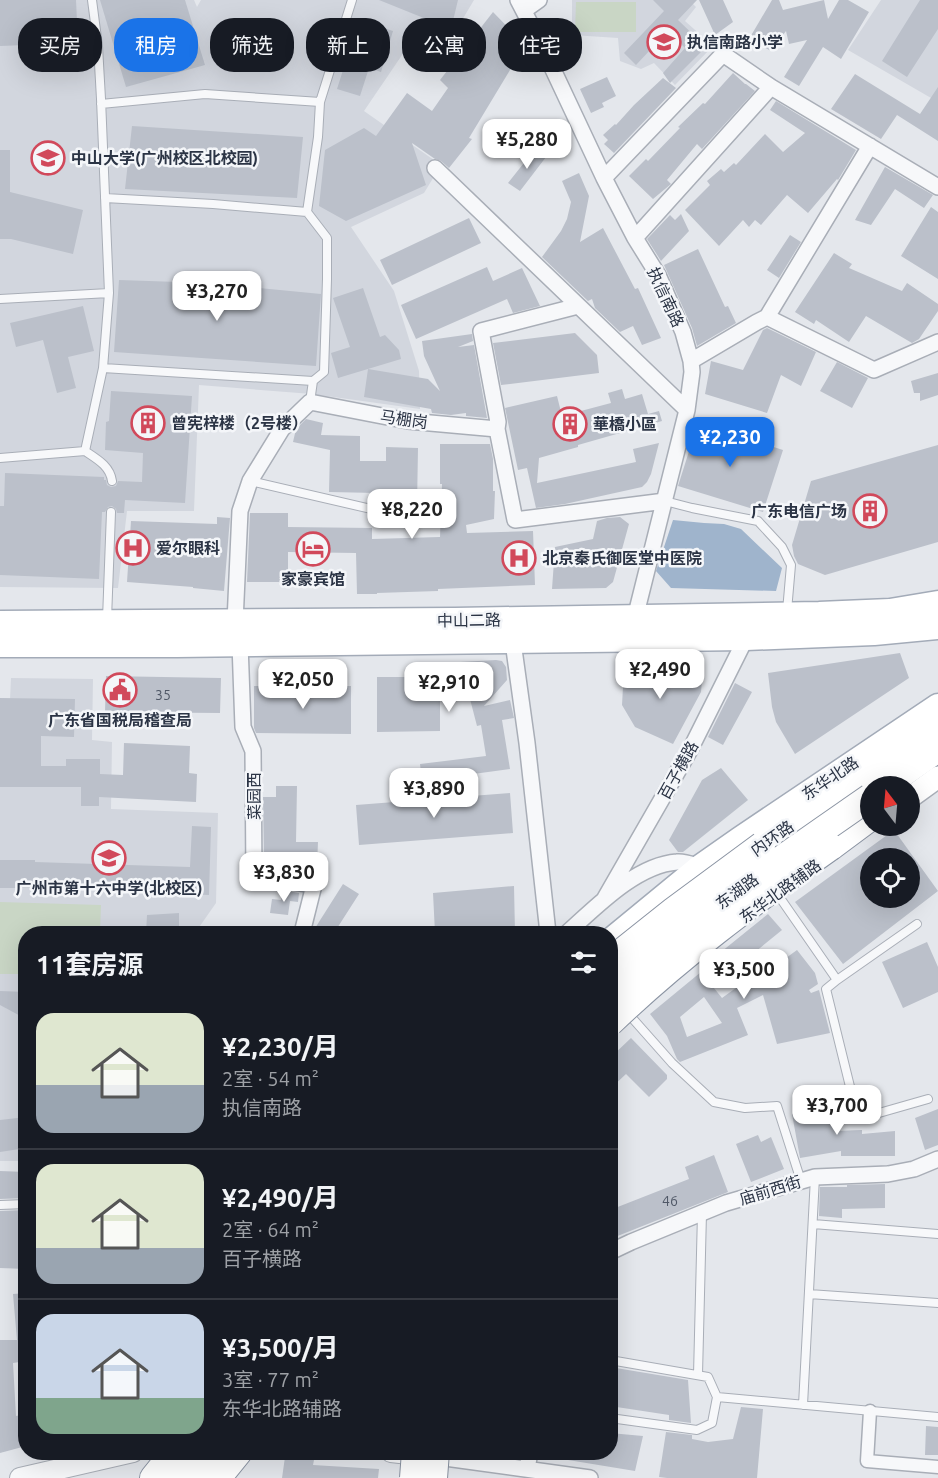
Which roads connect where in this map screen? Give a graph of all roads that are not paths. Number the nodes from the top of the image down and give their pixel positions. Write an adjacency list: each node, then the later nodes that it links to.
1 (92, 0): 7 (lane)
2 (352, 0): 6 (lane)
3 (539, 0): 4 (street)
4 (521, 5): 10 (street, 执信南路)
5 (771, 87): 8 (street); 10 (street); 14 (street)
6 (321, 102): 7 (lane); 13 (lane)
7 (101, 104): 12 (lane)
8 (870, 146): 11 (street); 18 (street)
9 (435, 168): 17 (street)
10 (604, 178): 14 (street, 执信南路)
11 (938, 187)
12 (105, 198): 13 (lane); 15 (lane)
13 (307, 212): 22 (lane)
14 (635, 238): 20 (street, 执信南路)
15 (109, 294): 16 (lane); 21 (lane)
16 (0, 299)
17 (578, 306): 24 (street); 25 (street)
18 (767, 317): 19 (street); 20 (street)
19 (938, 342)
20 (691, 361): 24 (street, 执信南路)
21 (103, 368): 22 (lane); 26 (lane)
22 (312, 381): 23 (lane)
23 (310, 402): 25 (street, 马棚岗); 29 (street)
24 (687, 410): 30 (street, 执信南路)
25 (497, 429): 30 (street)
26 (85, 451): 27 (lane); 28 (lane)
27 (0, 458)
28 (112, 480)
29 (250, 481): 32 (lane); 39 (street)
30 (665, 501): 34 (lane); 35 (street, 执信南路)
31 (111, 512): 36 (lane)
32 (410, 518)
33 (938, 603): 34 (main road, 中山二路)
34 (787, 615): 35 (main road, 中山二路)
35 (635, 618): 39 (main road, 中山二路)
36 (106, 622): 37 (main road, 中山二路); 39 (main road, 中山二路)
37 (0, 623)
38 (938, 627): 40 (main road, 中山二路)
39 (238, 633): 41 (main road, 中山二路); 42 (main road, 中山二路); 63 (street, 菜园西)
40 (746, 638): 41 (main road, 中山二路); 59 (street, 百子横路)
41 (513, 642): 64 (street)
42 (0, 645)
43 (938, 706): 54 (main road, 东华北路)
44 (938, 722): 67 (highway, 内环路, bridge)
45 (938, 735): 56 (main road, 东华北路)
46 (938, 749): 48 (highway)
47 (938, 768): 50 (highway)
48 (899, 776)
49 (938, 777): 51 (main road)
50 (920, 782)
51 (920, 790)
52 (860, 804): 71 (highway, 东湖路, bridge)
53 (860, 825): 73 (highway, bridge)
54 (750, 831): 56 (main road); 57 (main road, 东华北路)
55 (860, 833): 60 (main road, 东华北路辅路)
56 (759, 866): 58 (main road, 东华北路); 60 (main road)
57 (700, 867): 59 (street); 61 (main road, 东华北路); 68 (main road)
58 (722, 894): 60 (main road); 68 (main road, 东华北路)
59 (605, 898): 65 (street)
60 (766, 899): 70 (lane); 74 (main road, 东华北路辅路)
61 (644, 913): 66 (main road, 东华北路); 69 (main road)
62 (916, 924): 70 (lane)
63 (304, 926)
64 (547, 926)
65 (575, 926)
66 (618, 942)
67 (618, 946)
68 (660, 948): 72 (main road, 东华北路)
69 (618, 968)
70 (837, 980): 75 (lane)
71 (618, 987)
72 (618, 987)
73 (622, 1021): 77 (lane)
74 (618, 1024)
75 (928, 1099)
76 (938, 1159): 77 (street, 庙前西街)
77 (808, 1179): 80 (street, 庙前西街); 81 (lane)
78 (18, 1204): 79 (lane)
79 (0, 1205)
80 (702, 1213): 83 (street, 庙前西街); 87 (lane)
81 (813, 1224): 82 (lane); 84 (lane)
82 (938, 1234)
83 (618, 1248)
84 (809, 1294): 85 (lane); 89 (lane)
85 (938, 1303)
86 (618, 1361): 87 (lane)
87 (698, 1375): 88 (lane)
88 (717, 1397): 89 (lane); 92 (lane)
89 (803, 1405): 90 (lane)
90 (870, 1411): 91 (lane); 106 (street)
91 (938, 1417)
92 (618, 1419)
93 (108, 1460): 108 (street)
94 (154, 1460): 111 (main road)
95 (168, 1460): 112 (highway)
96 (178, 1460): 113 (street)
97 (191, 1460): 114 (main road)
98 (212, 1460): 115 (main road)
99 (221, 1460): 116 (street)
100 (233, 1460): 117 (highway)
101 (244, 1460): 118 (main road)
102 (422, 1460): 119 (main road)
103 (422, 1460): 120 (highway, bridge)
104 (433, 1460): 107 (street)
105 (529, 1460): 107 (street)
106 (938, 1467)
107 (527, 1469): 109 (street)
108 (68, 1473): 110 (street)
109 (544, 1475): 121 (street)
110 (20, 1478)
111 (138, 1478)
112 (153, 1478)
113 (163, 1478)
114 (176, 1478)
115 (197, 1478)
116 (206, 1478)
117 (218, 1478)
118 (229, 1478)
119 (405, 1478)
120 (413, 1478)
121 (590, 1478)

